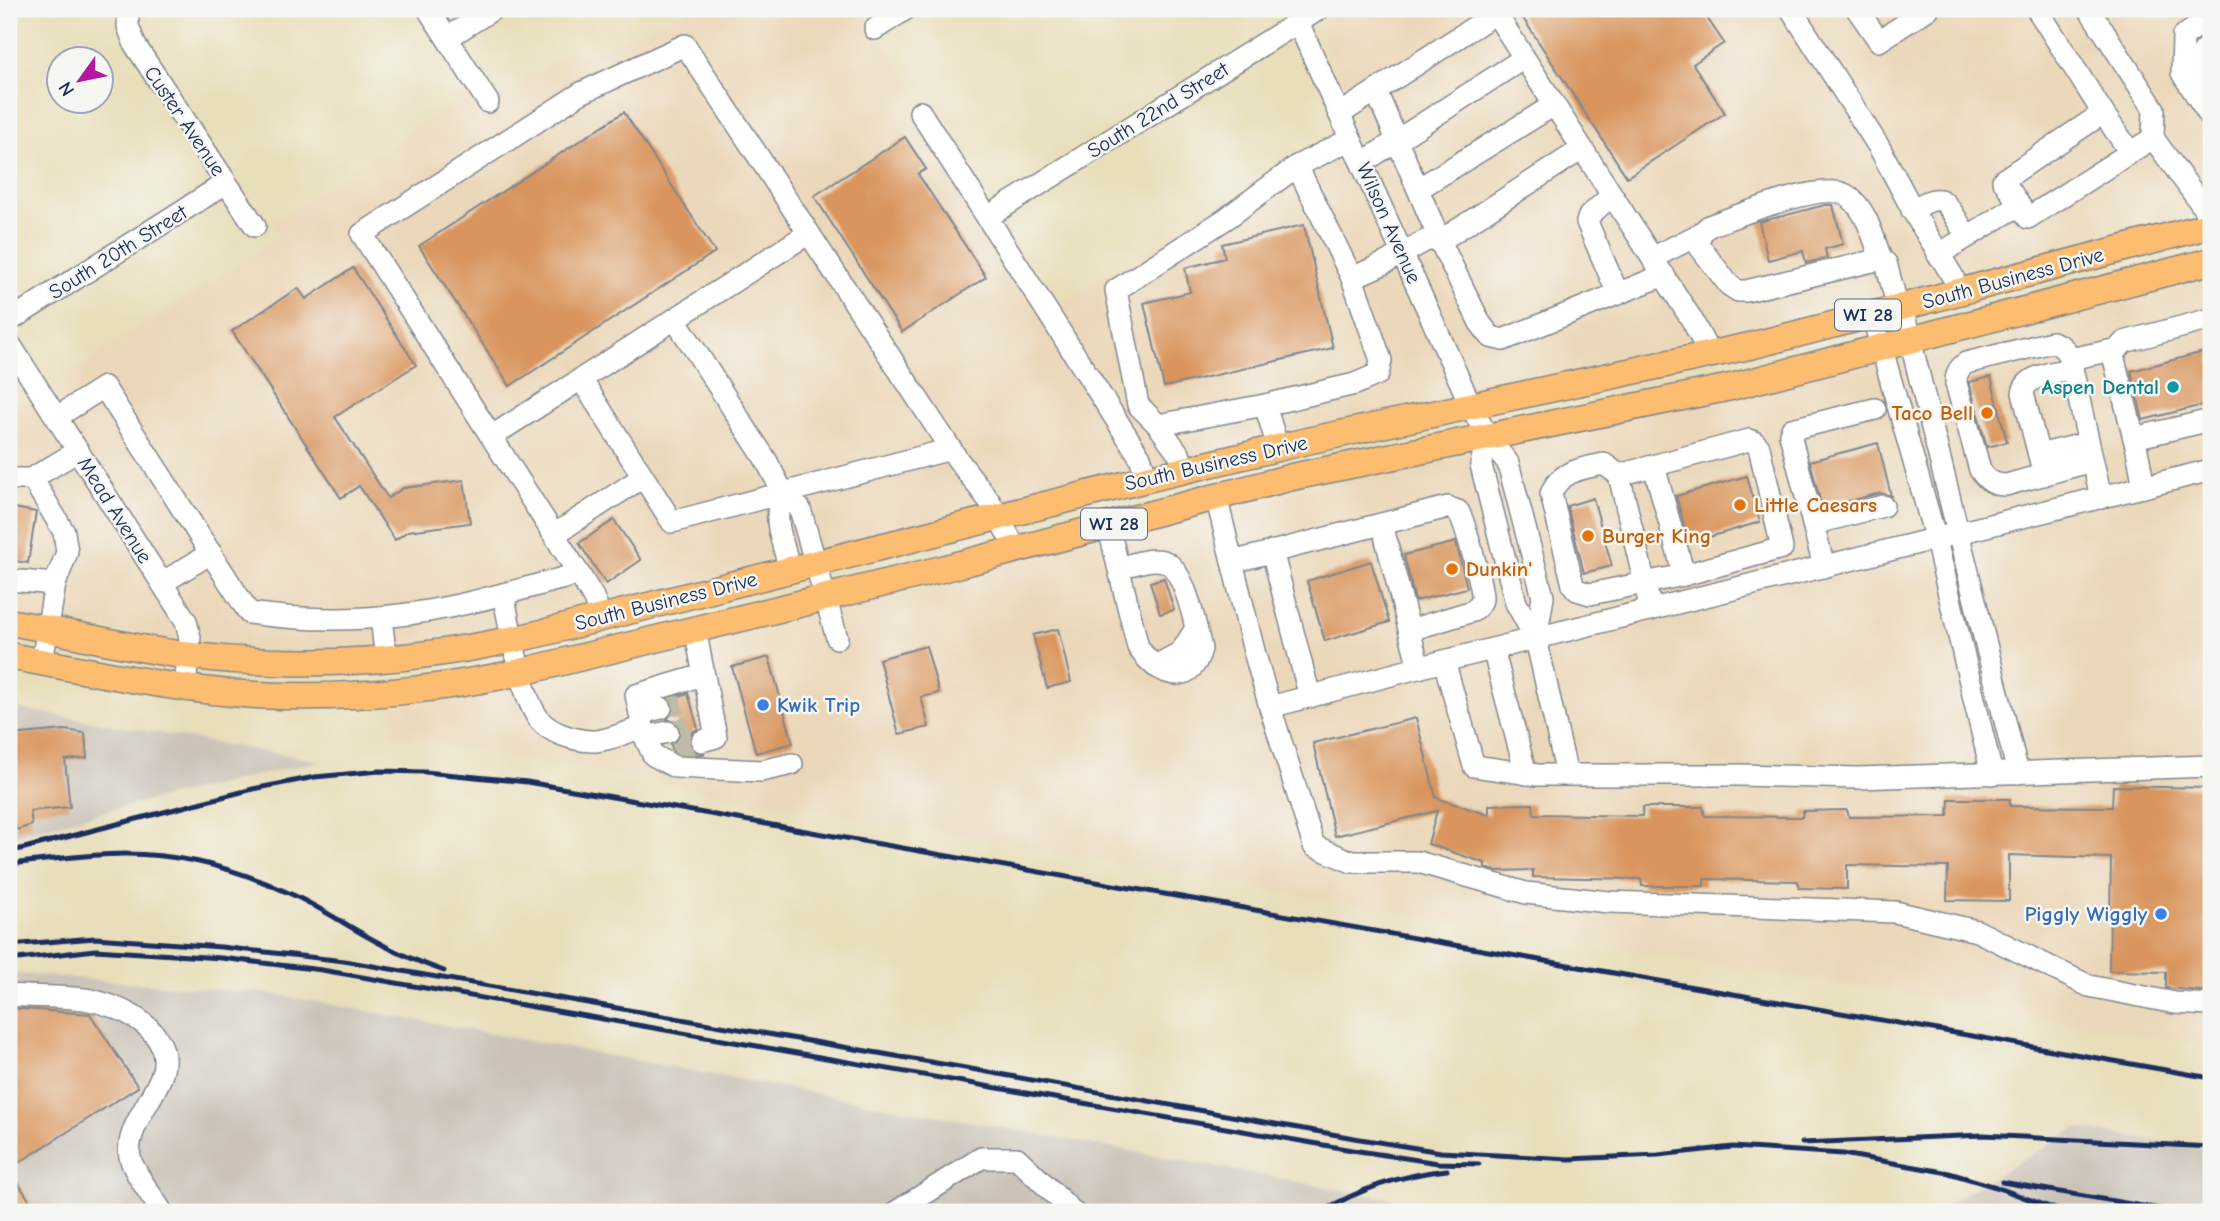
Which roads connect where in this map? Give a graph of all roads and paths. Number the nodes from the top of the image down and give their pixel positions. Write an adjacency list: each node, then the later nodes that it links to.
1 (428, 9): 15 (street)
2 (493, 9): 15 (street)
3 (906, 9): 14 (street)
4 (1319, 9): 12 (street, South 22nd Street)
5 (1791, 9): 37 (street)
6 (1857, 9): 7 (street)
7 (1928, 9)
8 (2037, 9): 23 (street)
9 (2089, 9): 26 (street)
10 (127, 10): 33 (street, Custer Avenue)
11 (1494, 11): 17 (street); 19 (street)
12 (1295, 15): 24 (street, Wilson Avenue); 38 (street, South 22nd Street)
13 (2211, 18): 25 (street)
14 (875, 29)
15 (447, 38): 20 (street)
16 (2211, 44): 18 (street)
17 (1524, 58): 21 (street); 28 (street)
18 (2209, 79)
19 (1376, 91): 24 (street); 28 (street)
20 (488, 102)
21 (1554, 104): 29 (street); 34 (street)
22 (920, 112): 86 (street)
23 (2103, 113): 30 (street); 36 (street)
24 (1340, 114): 27 (street, Wilson Avenue)
25 (2211, 118)
26 (2153, 138): 30 (street); 39 (street)
27 (1351, 139): 31 (street, Wilson Avenue); 32 (street)
28 (1397, 141): 31 (street); 34 (street)
29 (1582, 149): 35 (street); 44 (street)
30 (2130, 152): 36 (street)
31 (1362, 163): 45 (street, Wilson Avenue)
32 (1297, 166): 50 (street); 70 (street)
33 (226, 183): 40 (street, Custer Avenue); 57 (street, South 20th Street)
34 (1418, 189): 44 (street)
35 (1612, 195): 49 (street); 52 (street)
36 (2020, 205): 43 (street)
37 (1912, 210): 43 (street); 46 (street)
38 (997, 211)
39 (2211, 225): 51 (main road, South Business Drive / WI 28)
40 (255, 226)
41 (809, 233): 55 (street); 71 (street); 75 (street)
42 (1700, 234): 47 (street); 47 (street); 49 (street)
43 (1967, 237): 46 (street)
44 (1440, 242): 45 (street); 52 (street)
45 (1403, 253): 50 (street); 66 (street, Wilson Avenue)
46 (1938, 255): 51 (street)
47 (1881, 259): 53 (street)
48 (2211, 261): 58 (main road, South Business Drive / WI 28)
49 (1658, 267): 52 (street); 62 (street)
50 (1352, 278): 65 (street)
51 (1957, 293): 53 (main road, South Business Drive / WI 28)
52 (1618, 294)
53 (1900, 308): 54 (main road, South Business Drive / WI 28); 58 (street)
54 (1871, 314): 60 (street); 62 (main road, South Business Drive / WI 28)
55 (675, 319): 64 (street); 88 (street)
56 (2211, 319): 61 (street)
57 (9, 321)
58 (1911, 341): 60 (main road, South Business Drive / WI 28); 97 (street)
59 (9, 343): 68 (street, Mead Avenue)
60 (1881, 349): 72 (main road, South Business Drive / WI 28); 98 (street)
61 (2118, 349): 63 (street); 73 (street)
62 (1710, 355): 66 (main road, South Business Drive / WI 28)
63 (2071, 364): 77 (street); 78 (street); 78 (street)
64 (581, 379): 71 (street); 83 (street)
65 (1265, 405): 70 (street); 74 (street)
66 (1471, 406): 72 (street, Wilson Avenue); 74 (main road, South Business Drive / WI 28)
67 (1875, 409): 94 (street)
68 (57, 417): 76 (street, Mead Avenue); 102 (street)
69 (2211, 420): 73 (street)
70 (1158, 425): 80 (street)
71 (492, 436): 96 (street)
72 (1487, 436): 89 (main road, South Business Drive / WI 28); 126 (street, Wilson Avenue)
73 (2134, 438): 87 (street)
74 (1278, 448): 80 (main road, South Business Drive / WI 28)
75 (951, 449): 88 (street); 92 (street)
76 (78, 451): 84 (street); 112 (street, Mead Avenue)
77 (2090, 452): 78 (street); 90 (street)
78 (2042, 465)
79 (1654, 466): 82 (street); 99 (street); 109 (street)
80 (1185, 470): 86 (main road, South Business Drive / WI 28)
81 (2211, 470): 87 (street)
82 (1619, 475): 113 (street); 113 (street)
83 (643, 477): 88 (street); 96 (street)
84 (33, 478): 85 (street); 114 (street)
85 (9, 479)
86 (1147, 479): 92 (main road, South Business Drive / WI 28)
87 (2144, 487): 90 (street)
88 (783, 493): 104 (street); 107 (street)
89 (1216, 496): 95 (main road, South Business Drive / WI 28); 103 (street)
90 (2101, 498): 97 (street)
91 (1882, 506): 94 (street)
92 (999, 517): 100 (street); 104 (main road, South Business Drive / WI 28)
93 (1382, 524): 101 (street); 123 (street); 123 (street)
94 (1813, 524): 105 (street)
95 (1108, 525): 100 (main road, South Business Drive / WI 28); 106 (street)
96 (555, 534): 108 (street)
97 (1958, 534): 98 (street); 144 (street)
98 (1936, 540): 105 (street); 146 (street)
99 (1782, 548): 109 (street); 110 (street)
100 (1016, 549): 116 (main road, South Business Drive / WI 28)
101 (1272, 551): 103 (street); 137 (street)
102 (211, 553): 112 (street); 118 (street)
103 (1232, 562): 138 (street)
104 (816, 563): 107 (main road, South Business Drive / WI 28); 116 (street)
105 (1825, 567): 110 (street)
106 (1119, 568): 106 (street)
107 (790, 569): 119 (main road, South Business Drive / WI 28)
108 (579, 574): 115 (street); 119 (street)
109 (1684, 575): 113 (street)
110 (1790, 576): 117 (street)
111 (9, 580): 114 (street)
112 (162, 583): 128 (street, Mead Avenue)
113 (1644, 583): 117 (street)
114 (55, 584): 121 (street)
115 (503, 594): 118 (street); 125 (street)
116 (825, 597): 122 (main road, South Business Drive / WI 28); 124 (street)
117 (1651, 610): 126 (street)
118 (381, 617): 130 (street)
119 (601, 618): 125 (main road, South Business Drive / WI 28)
120 (9, 622): 121 (main road, South Business Drive / WI 28)
121 (47, 628): 128 (main road, South Business Drive / WI 28); 131 (street)
122 (695, 629): 134 (main road, South Business Drive / WI 28); 135 (street)
123 (1410, 631): 133 (street)
124 (836, 638)
125 (514, 639): 130 (main road, South Business Drive / WI 28); 134 (street)
126 (1536, 639): 127 (street); 147 (street)
127 (1493, 649): 132 (street); 145 (street)
128 (189, 655): 130 (main road, South Business Drive / WI 28); 136 (street, Mead Avenue)
129 (9, 656): 131 (main road, South Business Drive / WI 28)
130 (386, 660)
131 (42, 662): 136 (main road, South Business Drive / WI 28)
132 (1444, 662): 133 (street); 145 (street)
133 (1419, 668): 137 (street)
134 (521, 672): 136 (main road, South Business Drive / WI 28); 140 (street)
135 (703, 675): 140 (street); 143 (street)
136 (185, 686)
137 (1310, 696): 138 (street)
138 (1270, 707): 149 (street)
139 (661, 708): 140 (street)
140 (654, 735): 143 (street)
141 (792, 764): 143 (street)
142 (2211, 766): 144 (street)
143 (719, 769)
144 (2018, 773): 146 (street)
145 (1526, 774): 147 (street)
146 (1992, 774): 147 (street)
147 (1567, 775)
148 (9, 996): 150 (street)
149 (2211, 1005)
150 (162, 1212)
151 (896, 1212): 152 (street)
152 (1073, 1212)

